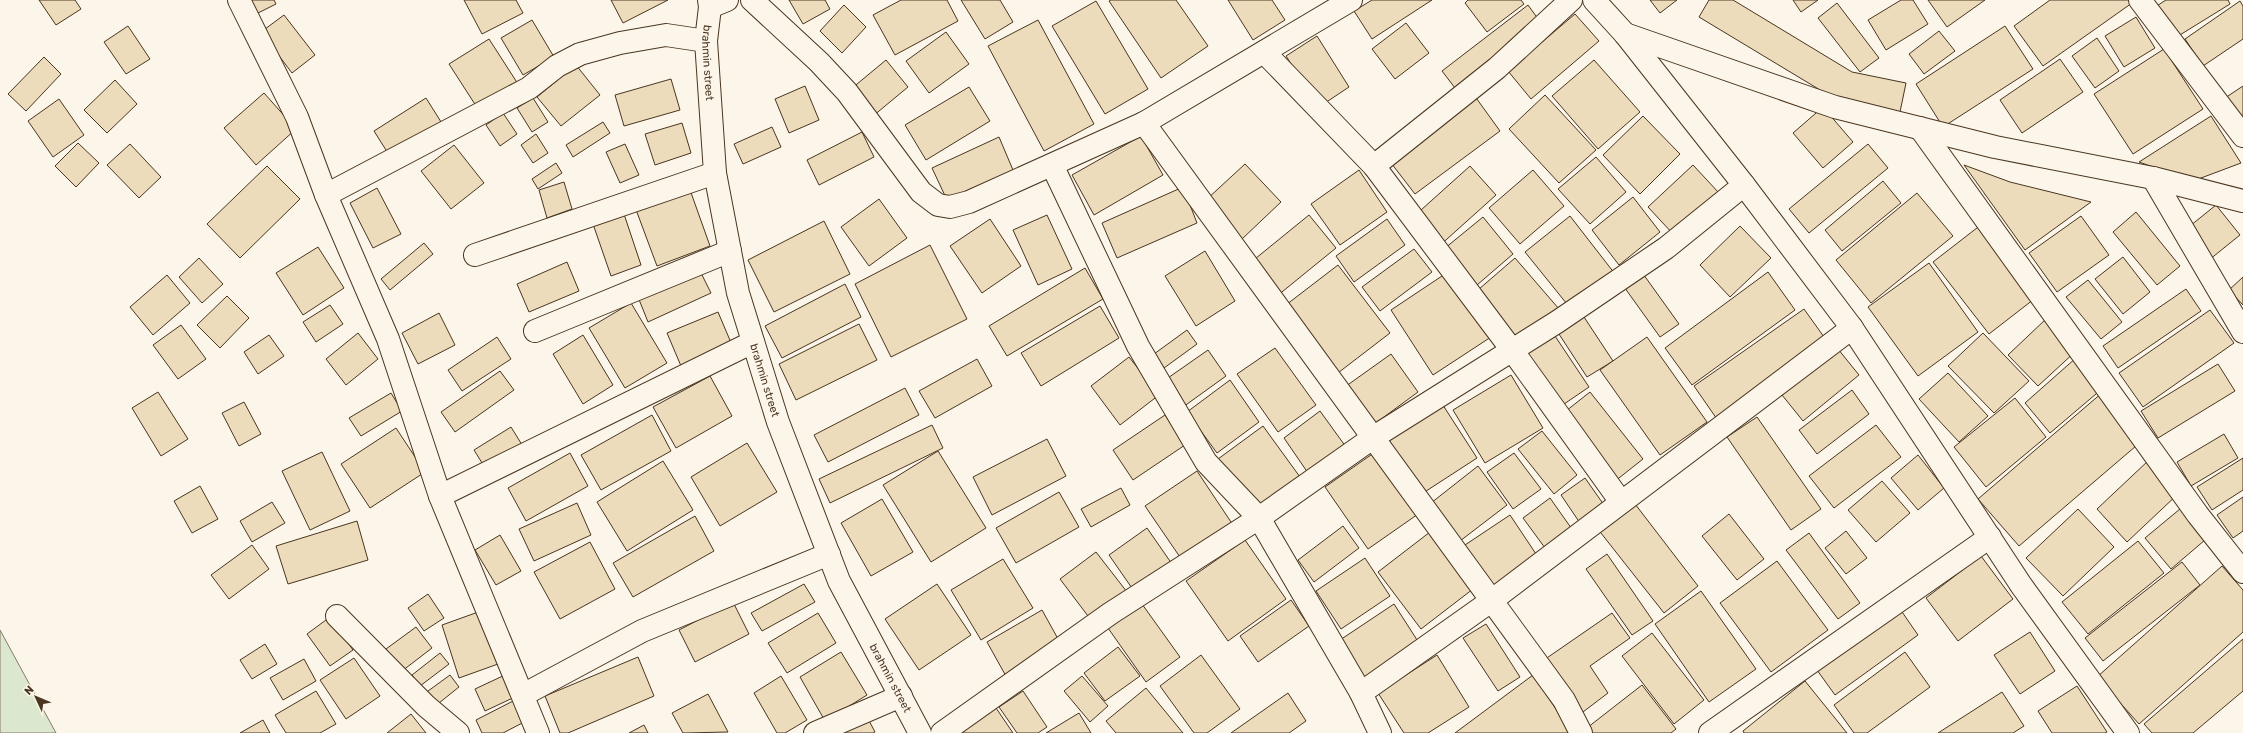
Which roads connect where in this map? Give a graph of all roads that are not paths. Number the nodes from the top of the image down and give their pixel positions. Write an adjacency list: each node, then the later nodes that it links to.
1 (239, 0): 19 (street)
2 (752, 0): 14 (street)
3 (1351, 0): 10 (street)
4 (1571, 0): 15 (street)
5 (1594, 0): 8 (street)
6 (2140, 0): 13 (street)
7 (715, 2): 9 (street, brahmin street)
8 (1625, 34): 12 (street); 18 (street)
9 (706, 41): 16 (street, brahmin street); 19 (street)
10 (1264, 52): 11 (street); 15 (street)
11 (1144, 123): 14 (street); 28 (street)
12 (1920, 128): 17 (street); 34 (street)
13 (2243, 136)
14 (1052, 165): 31 (street)
15 (1374, 166): 27 (street)
16 (715, 173): 21 (street, brahmin street); 22 (street)
17 (2153, 178): 20 (street); 25 (street)
18 (1744, 185): 23 (street); 27 (street)
19 (326, 195): 29 (street)
20 (2243, 201)
21 (730, 251): 24 (street); 26 (street, brahmin street)
22 (476, 255)
23 (1852, 328): 30 (street); 32 (street)
24 (535, 331)
25 (2243, 332)
26 (753, 342): 29 (street); 33 (street, brahmin street)
27 (1512, 350): 28 (street); 30 (street)
28 (1374, 437): 31 (street); 35 (street)
29 (440, 496): 38 (street)
30 (1621, 502): 35 (street)
31 (1259, 518): 37 (street); 44 (street)
32 (1990, 537): 47 (street); 48 (street)
33 (829, 554): 38 (street); 39 (street, brahmin street)
34 (2243, 572)
35 (1491, 601): 37 (street); 46 (street)
36 (337, 616): 40 (street)
37 (1361, 693): 45 (street)
38 (523, 696): 41 (street)
39 (901, 696): 42 (street); 43 (street, brahmin street)
40 (458, 733)
41 (538, 733)
42 (815, 733)
43 (920, 733)
44 (942, 733)
45 (1380, 733)
46 (1580, 733)
47 (1710, 733)
48 (2128, 733)

